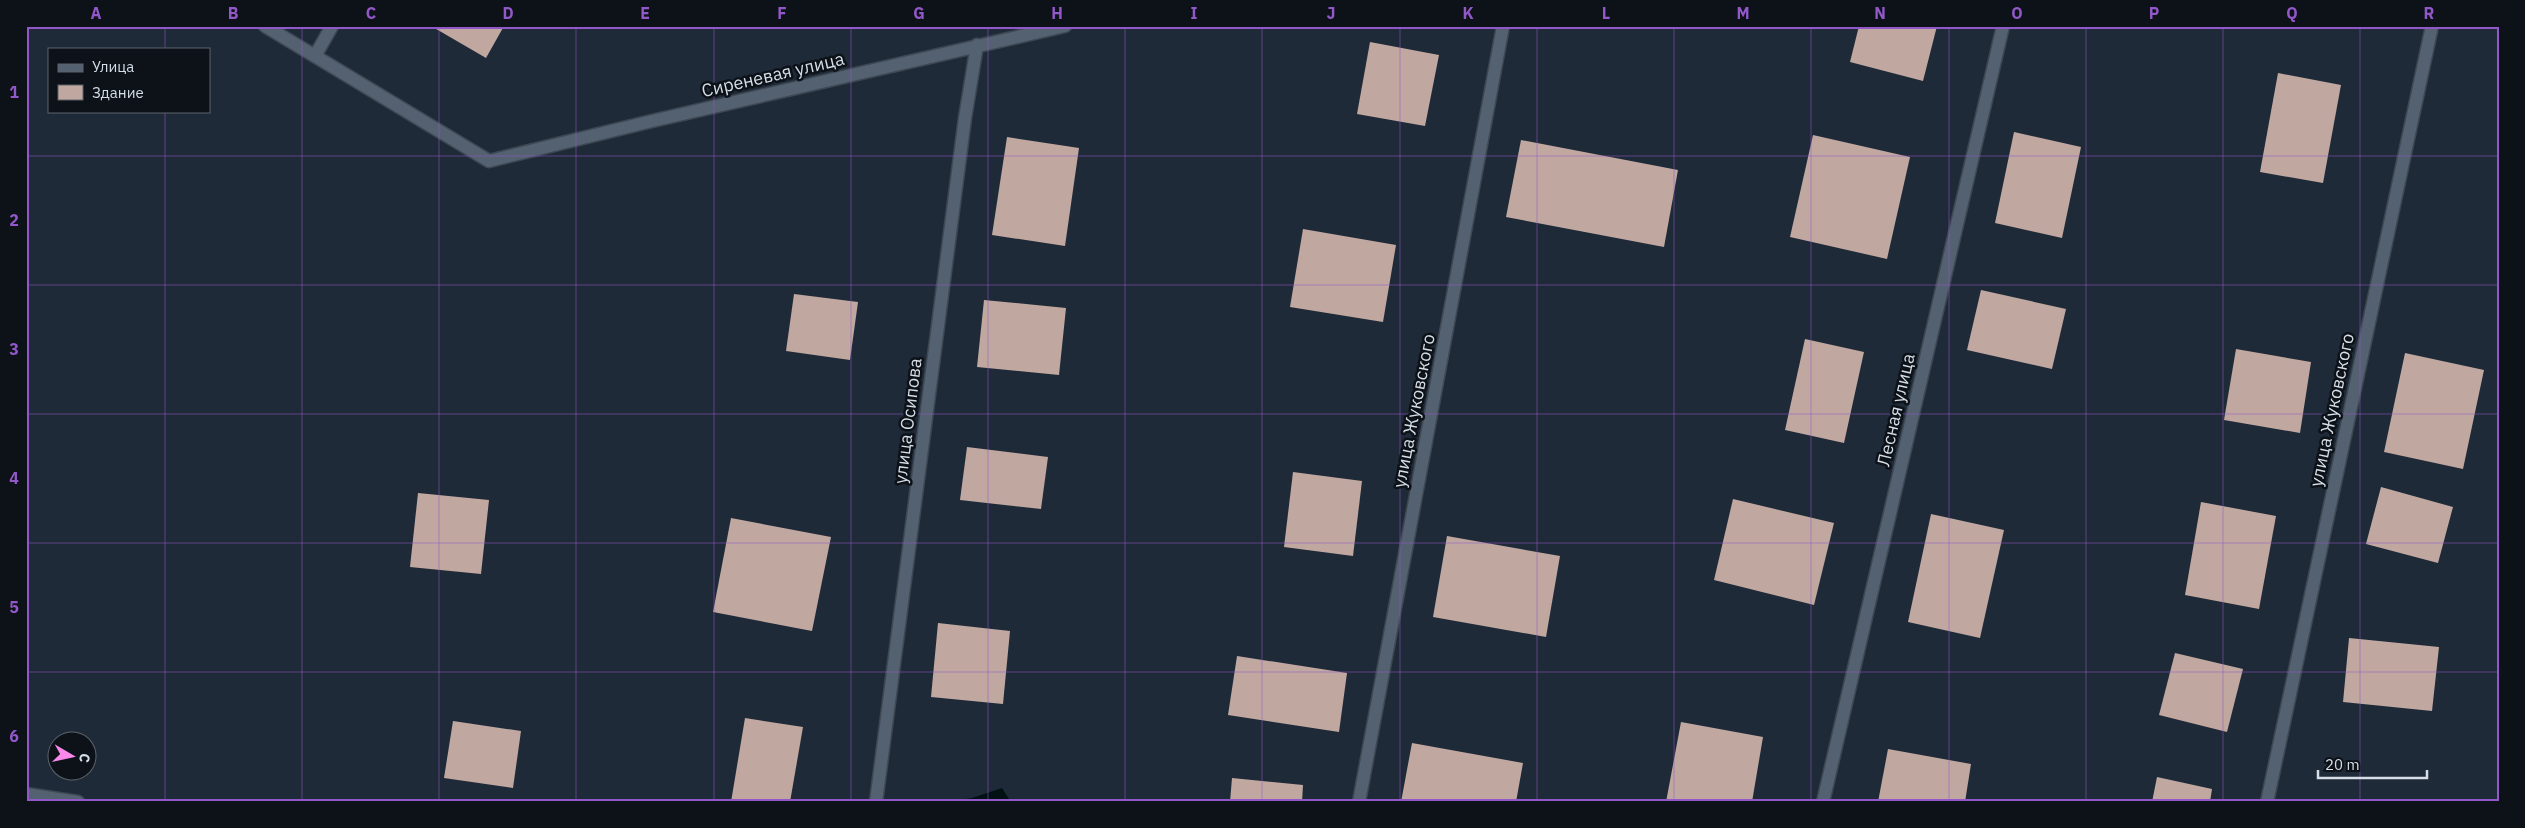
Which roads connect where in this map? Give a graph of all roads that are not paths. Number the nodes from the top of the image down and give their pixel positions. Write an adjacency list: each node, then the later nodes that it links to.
1 (265, 26): 8 (street)
2 (332, 26): 8 (street)
3 (1065, 26): 7 (street, Сиреневая улица)
4 (1503, 26): 12 (street, улица Жуковского)
5 (2003, 26): 13 (street, Лесная улица)
6 (2432, 26): 14 (street, улица Жуковского)
7 (977, 45): 8 (street, Сиреневая улица); 11 (street, улица Осипова)
8 (315, 56)
9 (26, 794): 10 (street)
10 (78, 802)
11 (876, 802)
12 (1359, 802)
13 (1823, 802)
14 (2267, 802)

